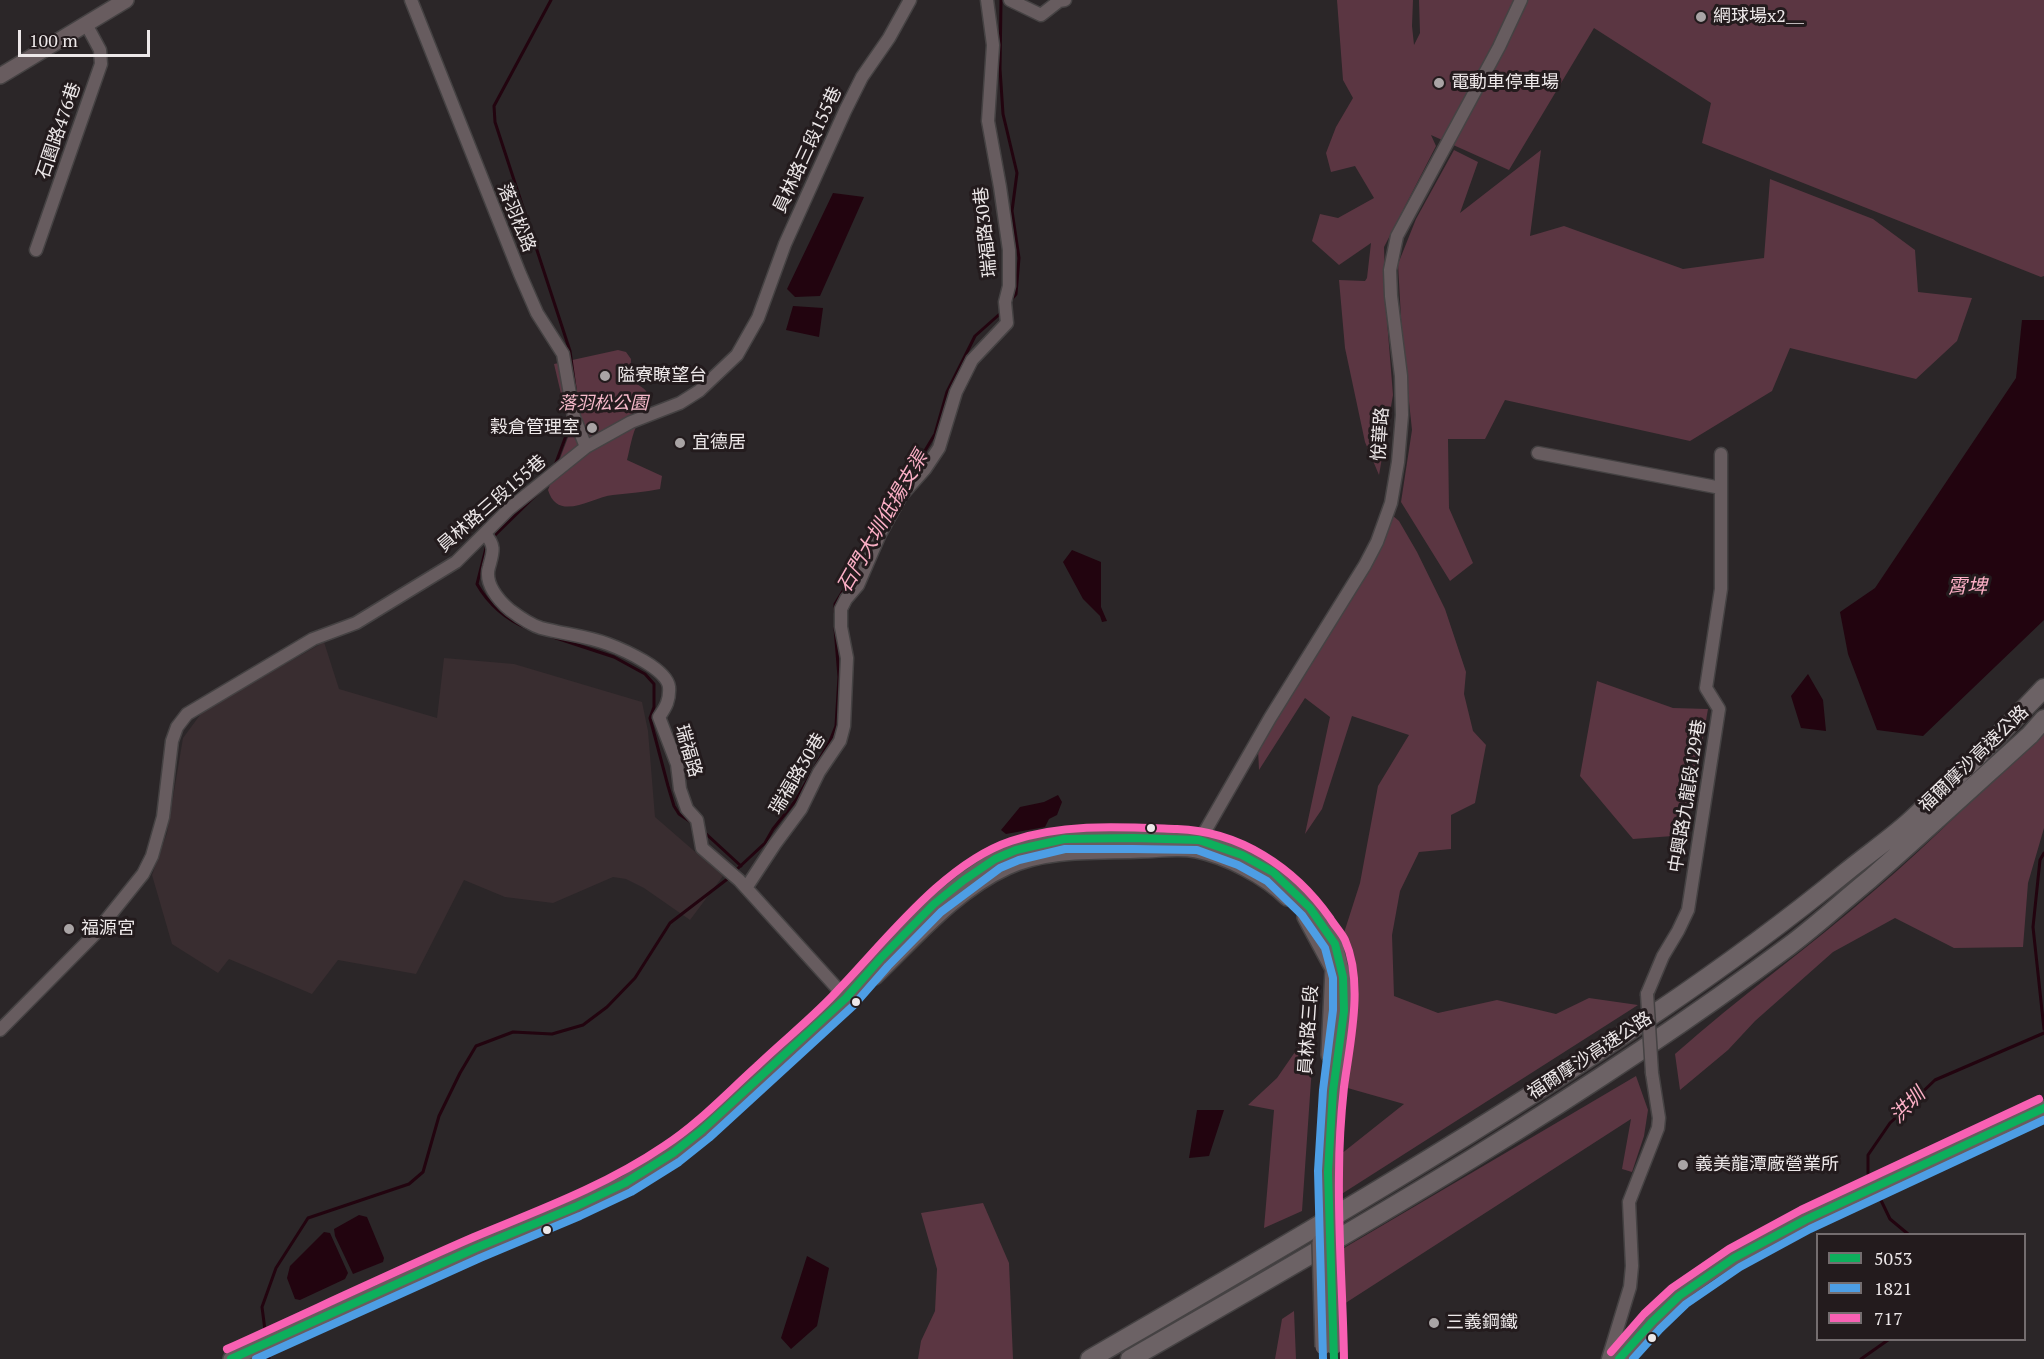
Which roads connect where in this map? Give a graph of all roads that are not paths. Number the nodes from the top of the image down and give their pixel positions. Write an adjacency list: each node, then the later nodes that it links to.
1 (126, 0): 8 (main road)
2 (411, 0): 11 (street, 落羽松路)
3 (910, 0): 11 (street, 員林路三段155巷)
4 (987, 0): 19 (street, 瑞福路30巷)
5 (1010, 0): 6 (street)
6 (1065, 0)
7 (1521, 0): 18 (street, 悅華路)
8 (86, 24): 9 (main road); 10 (street, 石園路476巷)
9 (0, 76)
10 (36, 250)
11 (586, 447): 15 (street, 員林路三段155巷)
12 (1538, 453): 14 (street)
13 (1721, 454): 14 (street, 中興路九龍段129巷)
14 (1721, 488): 30 (street, 中興路九龍段129巷, bridge)
15 (489, 538): 19 (street, 瑞福路); 21 (street, 員林路三段155巷)
16 (2044, 688): 28 (highway, 福爾摩沙高速公路)
17 (2044, 719): 29 (highway, 福爾摩沙高速公路)
18 (1197, 845): 20 (main road, 員林路三段); 26 (main road, 員林路三段, bridge)
19 (746, 888): 20 (street, 瑞福路)
20 (846, 998): 27 (main road, 員林路三段)
21 (0, 1030)
22 (2044, 1108): 24 (main road)
23 (2044, 1118): 24 (main road)
24 (1889, 1186): 25 (main road)
25 (1867, 1196): 31 (main road); 32 (main road)
26 (1328, 1353)
27 (231, 1359)
28 (1090, 1359)
29 (1130, 1359)
30 (1608, 1359)
31 (1618, 1359)
32 (1630, 1359)

